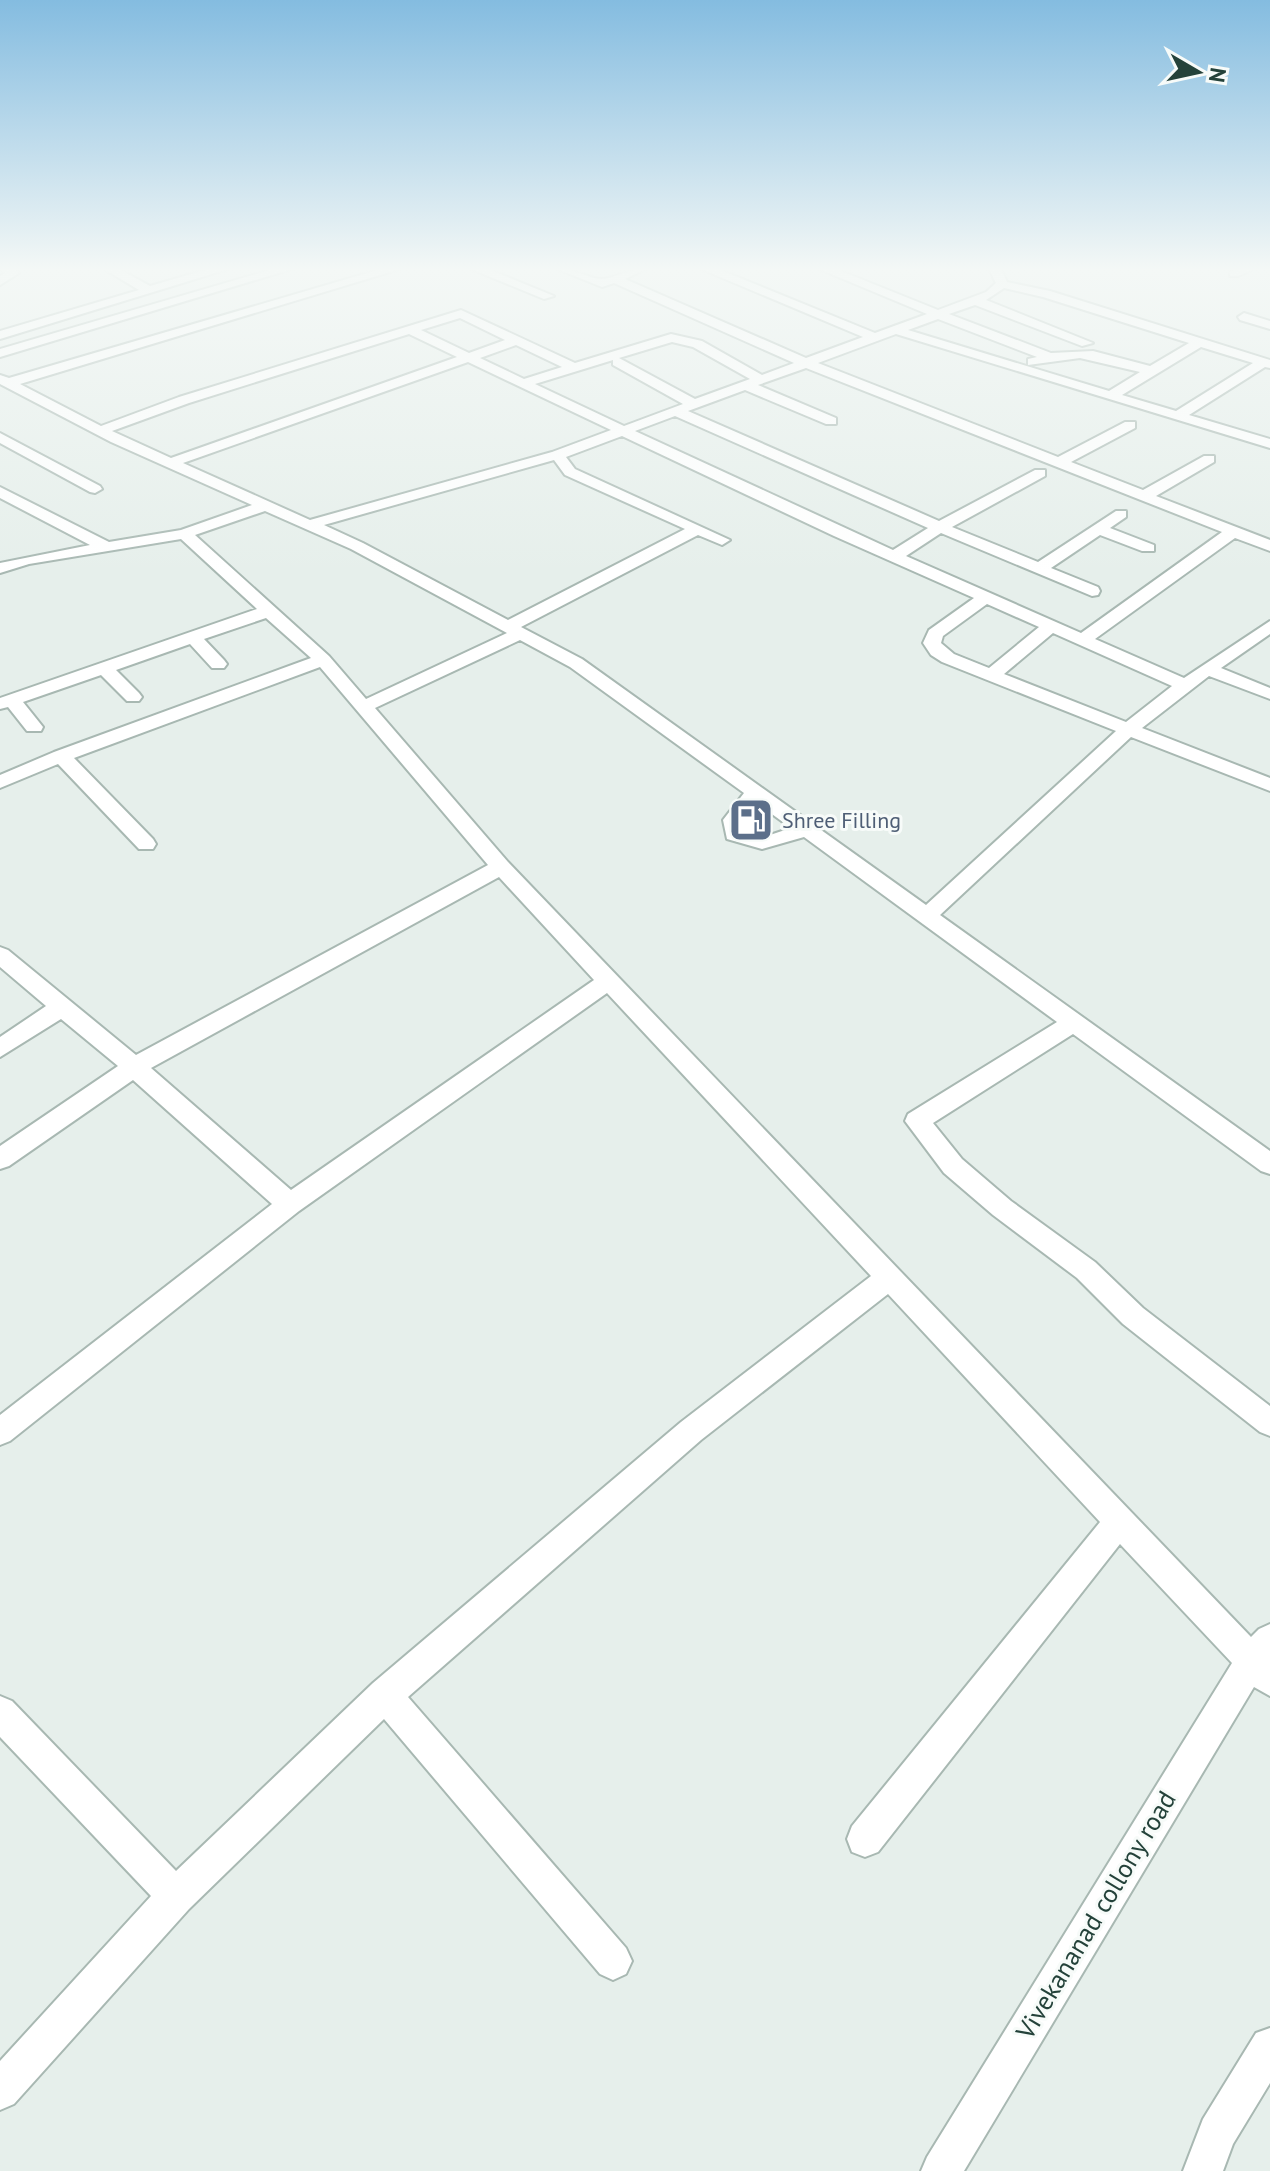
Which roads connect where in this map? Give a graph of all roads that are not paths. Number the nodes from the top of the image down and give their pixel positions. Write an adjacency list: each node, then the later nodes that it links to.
1 (41, 370): 14 (street)
2 (280, 370): 24 (street)
3 (430, 370): 30 (street)
4 (492, 370): 15 (street)
5 (562, 370): 15 (street)
6 (633, 370): 18 (street)
7 (744, 370): 13 (street)
8 (787, 370): 13 (street)
9 (828, 370): 29 (street)
10 (1022, 370): 17 (street)
11 (1254, 370): 20 (street)
12 (1151, 371): 17 (street)
13 (760, 379): 16 (street)
14 (4, 381): 24 (street)
15 (522, 384): 23 (street)
16 (745, 385): 18 (street); 21 (street)
17 (1108, 397): 20 (street)
18 (693, 404): 19 (street)
19 (675, 411): 23 (street); 38 (street)
20 (1177, 416): 26 (street)
21 (831, 421)
22 (1130, 425): 29 (street)
23 (623, 430): 27 (street); 47 (street)
24 (100, 431): 30 (street)
25 (0, 437): 32 (street)
26 (1270, 444)
27 (557, 455): 37 (street); 39 (street)
28 (1209, 459): 34 (street)
29 (1060, 462): 34 (street)
30 (170, 463): 35 (street)
31 (1040, 473): 38 (street)
32 (95, 489)
33 (0, 492): 45 (street)
34 (1144, 496): 41 (street)
35 (263, 506): 37 (street); 42 (street)
36 (1121, 514): 40 (street)
37 (308, 525): 55 (street)
38 (940, 527): 47 (street); 49 (street)
39 (698, 529): 43 (street); 55 (street)
40 (1098, 529): 46 (street); 49 (street)
41 (1232, 532): 44 (street); 57 (street)
42 (184, 534): 45 (street); 52 (street)
43 (722, 540)
44 (1270, 546)
45 (107, 547): 48 (street)
46 (1148, 548)
47 (893, 557): 51 (street)
48 (0, 568)
49 (1039, 569): 50 (street)
50 (1092, 591)
51 (986, 597): 53 (street); 62 (street)
52 (269, 611): 56 (street); 58 (street)
53 (1051, 626): 57 (street); 62 (street)
54 (1270, 626): 61 (street)
55 (516, 630): 67 (street); 73 (street)
56 (193, 637): 59 (street); 60 (street)
57 (1082, 640): 63 (street)
58 (323, 660): 67 (street); 70 (street)
59 (218, 664)
60 (104, 668): 65 (street); 66 (street)
61 (1207, 669): 63 (street); 64 (street)
62 (990, 676): 69 (street)
63 (1185, 685): 69 (street)
64 (1270, 694)
65 (133, 697)
66 (6, 702): 68 (street)
67 (363, 707): 76 (street)
68 (34, 727)
69 (1126, 731): 72 (street); 77 (street)
70 (61, 756): 71 (street); 75 (street)
71 (0, 782)
72 (1270, 785)
73 (755, 792): 74 (street); 74 (street)
74 (805, 829): 77 (street)
75 (146, 844)
76 (501, 867): 79 (street); 83 (street)
77 (925, 917): 81 (street)
78 (0, 955): 80 (street)
79 (608, 981): 86 (street); 87 (street)
80 (62, 1007): 82 (street); 83 (street)
81 (1073, 1023): 85 (street); 88 (street)
82 (0, 1048)
83 (134, 1067): 84 (street); 86 (street)
84 (0, 1159)
85 (1270, 1164)
86 (290, 1204): 89 (street)
87 (889, 1278): 90 (street); 92 (street)
88 (1270, 1423)
89 (0, 1432)
90 (1121, 1519): 91 (street); 94 (street)
91 (1264, 1660): 99 (street, Vivekananad collony road)
92 (385, 1695): 95 (street); 96 (street)
93 (0, 1713): 95 (street)
94 (865, 1839)
95 (176, 1896): 98 (street)
96 (613, 1961)
97 (1270, 2047): 100 (street)
98 (0, 2090)
99 (941, 2171)
100 (1203, 2171)

